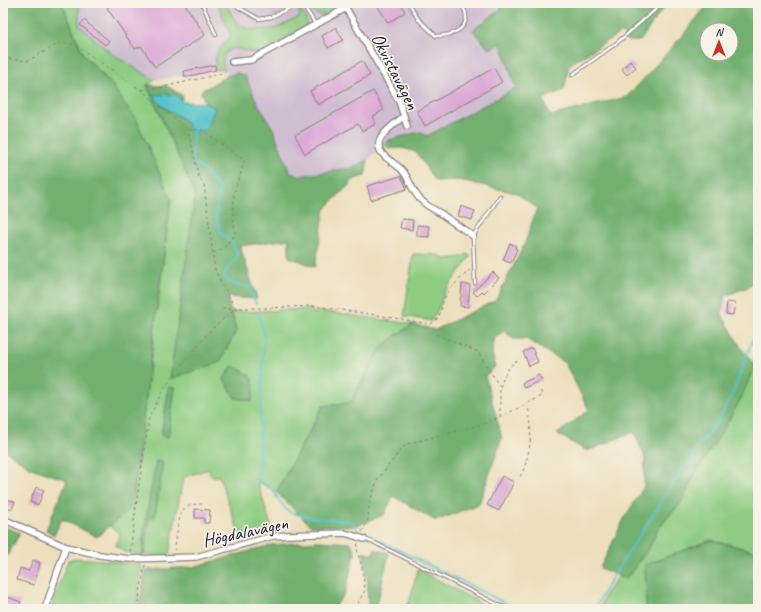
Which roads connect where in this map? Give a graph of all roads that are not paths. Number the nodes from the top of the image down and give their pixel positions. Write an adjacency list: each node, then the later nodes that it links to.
1 (202, 3): 9 (lane)
2 (236, 3): 3 (lane)
3 (300, 3): 8 (lane)
4 (409, 3): 5 (lane)
5 (460, 3)
6 (663, 3): 11 (lane)
7 (345, 5): 8 (street, Okvistavägen); 12 (street, Okvistavägen)
8 (316, 25): 10 (street, Okvistavägen)
9 (216, 35)
10 (232, 62)
11 (572, 75)
12 (404, 116): 13 (street, Okvistavägen); 15 (street)
13 (407, 126)
14 (500, 196): 15 (lane)
15 (473, 236): 16 (lane)
16 (475, 283)
17 (3, 519): 19 (street, Högdalavägen)
18 (362, 538): 19 (street, Högdalavägen); 21 (lane, Högdalavägen)
19 (66, 547): 20 (street)
20 (45, 609)
21 (507, 609)

